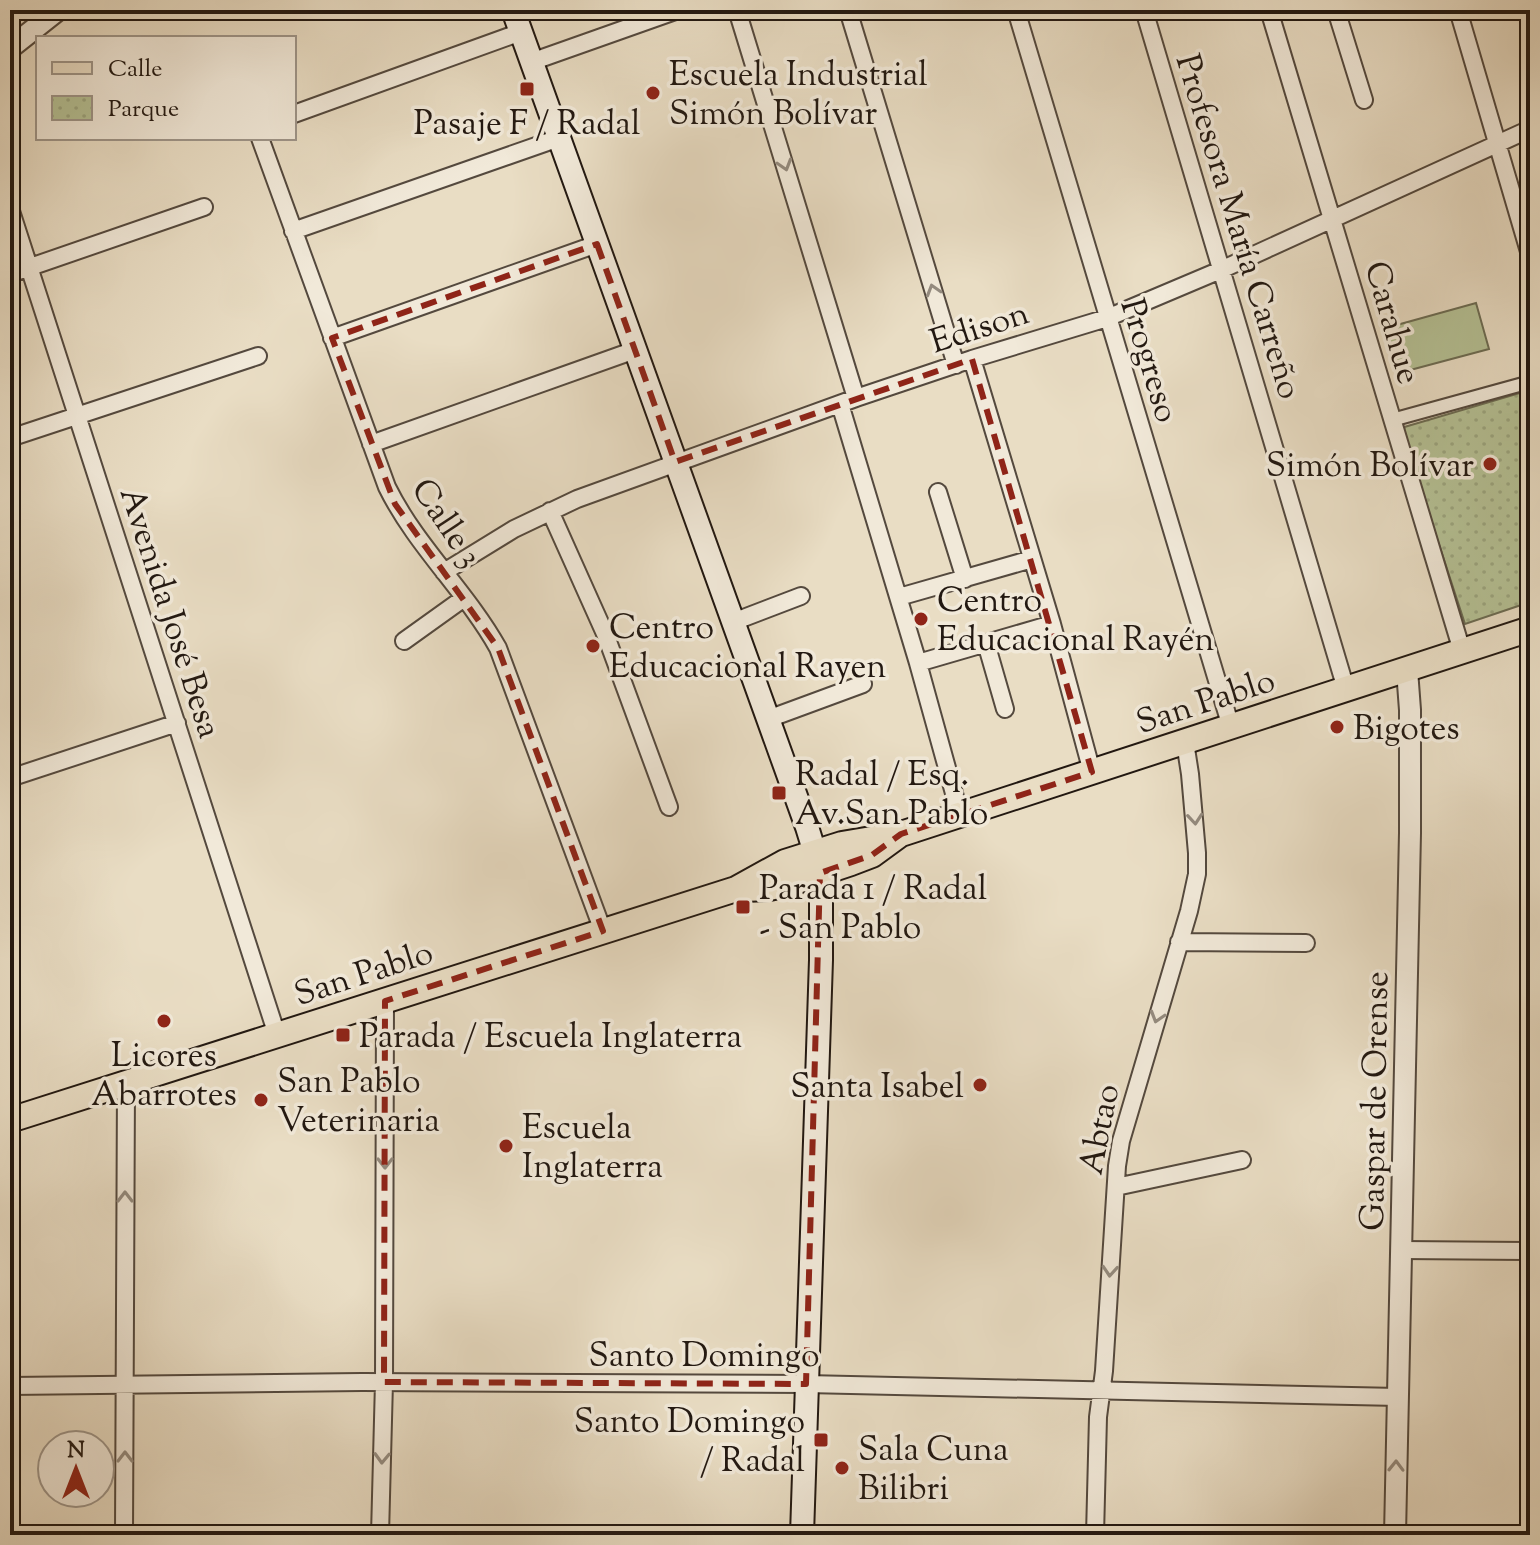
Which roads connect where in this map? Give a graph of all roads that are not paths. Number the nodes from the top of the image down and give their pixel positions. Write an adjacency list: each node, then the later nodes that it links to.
1 (58, 10): 12 (street)
2 (513, 10): 11 (main road)
3 (678, 10): 13 (street)
4 (737, 10): 35 (street, one-way to 35)
5 (848, 10): 33 (street, one-way to 5)
6 (1016, 10): 29 (street, Progreso)
7 (1144, 10): 27 (street, Profesora María Carreño)
8 (1269, 10): 22 (street, Carahue)
9 (1336, 10): 14 (street)
10 (1458, 10): 19 (street)
11 (521, 32): 13 (main road); 15 (street)
12 (10, 48)
13 (531, 62): 17 (main road)
14 (1364, 100)
15 (296, 113)
16 (1530, 129): 19 (street, Edison)
17 (559, 138): 23 (street); 24 (main road)
18 (261, 140): 23 (street, Calle 3)
19 (1499, 144): 22 (street, Edison); 25 (street)
20 (204, 207): 26 (street)
21 (10, 208): 26 (street, Avenida José Besa)
22 (1333, 219): 27 (street, Edison); 37 (street, Carahue)
23 (293, 231): 30 (street, Calle 3)
24 (597, 244): 30 (street); 31 (main road)
25 (1530, 255)
26 (29, 267): 28 (street); 36 (street, Avenida José Besa)
27 (1223, 269): 29 (street, Edison); 58 (street, Profesora María Carreño)
28 (10, 274)
29 (1107, 318): 33 (street, Edison); 62 (street, Progreso)
30 (332, 338): 39 (street, Calle 3)
31 (635, 350): 39 (street); 40 (main road)
32 (258, 356): 36 (street)
33 (964, 362): 35 (street, Edison); 43 (street)
34 (1530, 382): 37 (street)
35 (848, 401): 40 (street, Edison); 47 (street)
36 (77, 416): 38 (street); 61 (street, Avenida José Besa)
37 (1392, 420): 54 (street, Carahue)
38 (10, 438)
39 (371, 444): 44 (street, Calle 3)
40 (675, 462): 42 (street, Edison); 49 (main road)
41 (938, 492): 45 (street)
42 (550, 511): 44 (street, Edison); 66 (street)
43 (1032, 559): 45 (street); 50 (street)
44 (444, 572): 48 (street, Calle 3)
45 (965, 579): 47 (street)
46 (801, 596): 49 (street)
47 (899, 597): 55 (street)
48 (464, 598): 52 (street); 69 (street, Calle 3)
49 (733, 622): 60 (main road)
50 (1052, 624): 53 (street); 64 (street)
51 (1530, 629): 54 (main road, San Pablo)
52 (404, 641)
53 (986, 643): 55 (street); 59 (street)
54 (1462, 651): 56 (main road, San Pablo)
55 (918, 663): 67 (street)
56 (1407, 670): 58 (main road, San Pablo); 78 (street, Gaspar de Orense)
57 (863, 684): 60 (street)
58 (1346, 689): 62 (main road, San Pablo)
59 (1005, 709)
60 (768, 719): 68 (main road)
61 (177, 723): 65 (street); 73 (street, Avenida José Besa)
62 (1231, 727): 63 (main road, San Pablo)
63 (1185, 742): 64 (main road, San Pablo); 70 (street, Abtao, one-way to 70)
64 (1092, 772): 67 (main road, San Pablo)
65 (10, 778)
66 (669, 807)
67 (960, 815): 68 (main road, San Pablo)
68 (817, 863): 69 (main road, San Pablo); 81 (main road)
69 (603, 931): 72 (main road, San Pablo)
70 (1179, 942): 71 (street); 77 (street, Abtao, one-way to 77)
71 (1306, 943)
72 (385, 1001): 73 (main road, San Pablo); 80 (street, one-way to 80)
73 (277, 1035): 74 (main road, San Pablo)
74 (126, 1084): 75 (main road, San Pablo); 82 (street, one-way to 74)
75 (10, 1120)
76 (1242, 1160): 77 (street)
77 (1116, 1187): 84 (street, Abtao, one-way to 84)
78 (1401, 1250): 79 (street); 85 (street, Gaspar de Orense)
79 (1530, 1251)
80 (384, 1382): 81 (street, Santo Domingo); 82 (street, Santo Domingo); 87 (street, one-way to 87)
81 (806, 1384): 84 (street, Santo Domingo); 88 (main road)
82 (125, 1385): 83 (street, Santo Domingo); 86 (street, one-way to 82)
83 (10, 1386)
84 (1101, 1392): 85 (street, Santo Domingo); 89 (street, Abtao)
85 (1398, 1397): 90 (street, Gaspar de Orense, one-way to 85)
86 (124, 1535)
87 (380, 1535)
88 (802, 1535)
89 (1095, 1535)
90 (1395, 1535)

